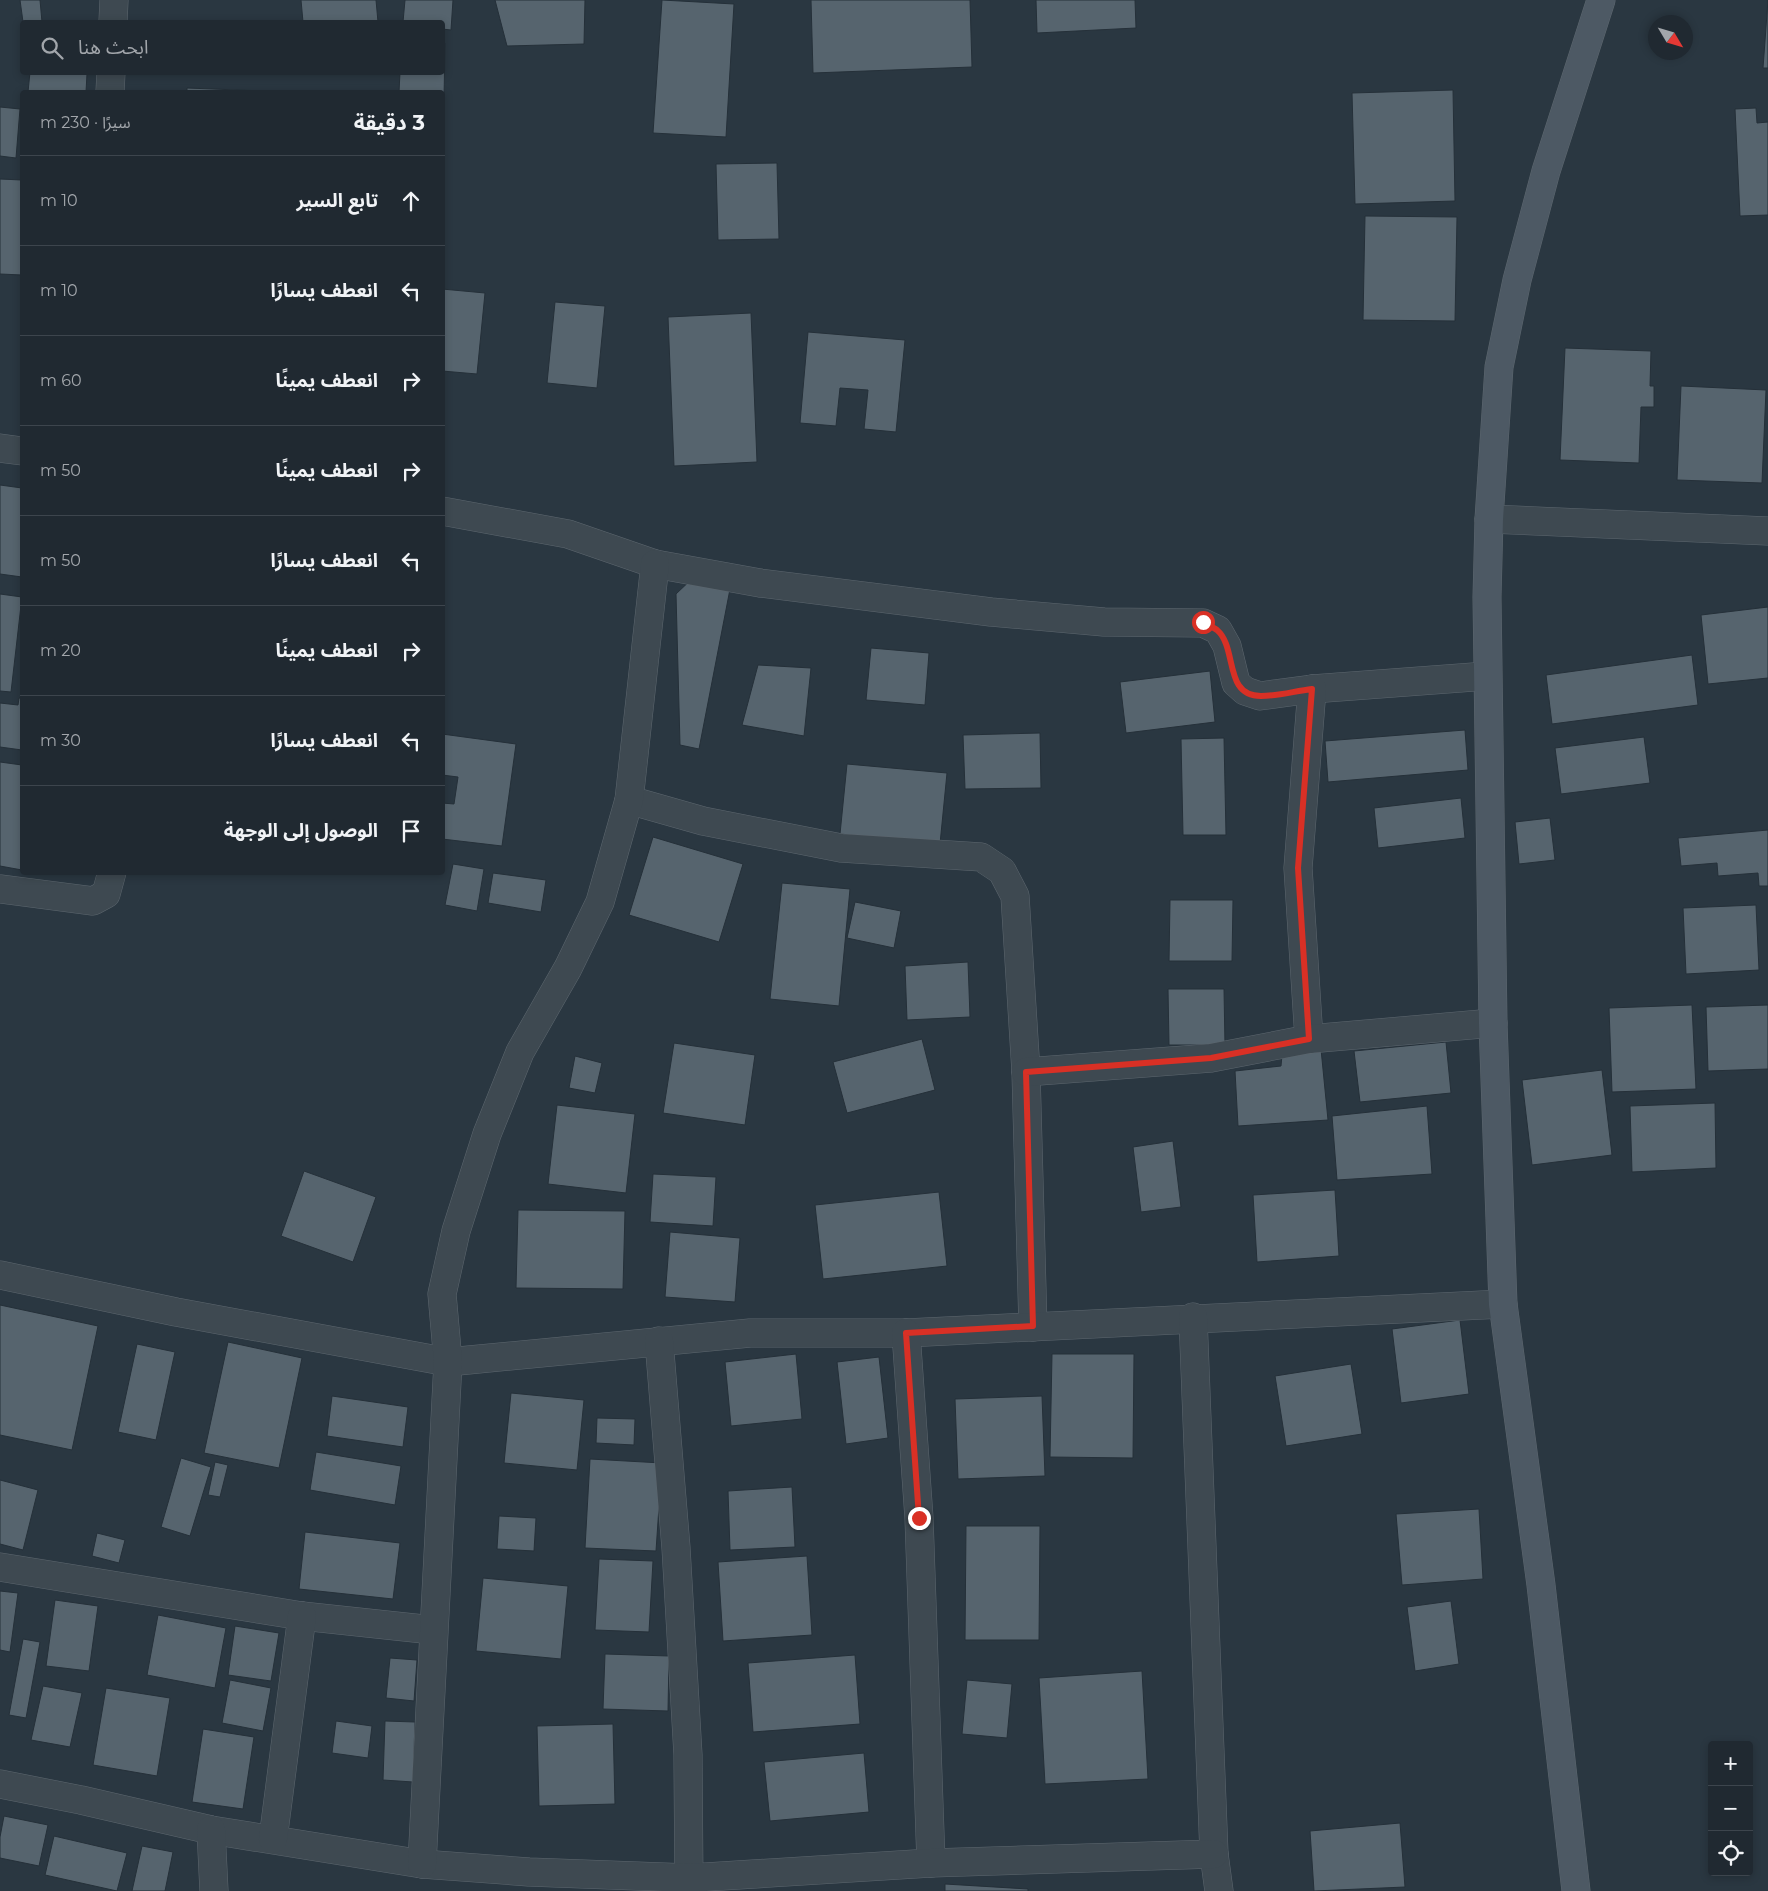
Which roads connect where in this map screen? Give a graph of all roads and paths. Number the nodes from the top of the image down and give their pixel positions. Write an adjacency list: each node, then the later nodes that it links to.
1 (114, 0): 3 (street)
2 (1601, 0): 9 (street)
3 (113, 20)
4 (111, 75): 5 (street)
5 (110, 90)
6 (0, 448): 7 (street)
7 (20, 451)
8 (445, 512): 11 (street)
9 (1489, 519): 10 (street); 12 (street)
10 (1768, 531)
11 (655, 564): 13 (street); 14 (street)
12 (1487, 676): 13 (street); 17 (street)
13 (1312, 689): 18 (street)
14 (629, 800): 19 (street); 26 (street)
15 (111, 875): 16 (street)
16 (0, 888)
17 (1493, 1023): 18 (street); 21 (street)
18 (1309, 1039): 19 (street)
19 (1026, 1072): 23 (street)
20 (0, 1275): 26 (street)
21 (1503, 1304): 22 (street); 39 (street)
22 (1193, 1317): 23 (street); 33 (street)
23 (1033, 1326): 24 (street)
24 (906, 1333): 25 (street); 34 (street)
25 (659, 1341): 26 (street); 36 (street)
26 (448, 1362): 29 (street)
27 (0, 1567): 28 (street)
28 (302, 1616): 29 (street); 32 (street)
29 (433, 1630): 35 (street)
30 (0, 1784): 31 (street)
31 (211, 1830): 32 (street); 37 (street)
32 (273, 1839): 35 (street)
33 (1214, 1854): 34 (street); 38 (street)
34 (931, 1863): 36 (street)
35 (422, 1864): 36 (street)
36 (690, 1884)
37 (214, 1891)
38 (1219, 1891)
39 (1576, 1891)

